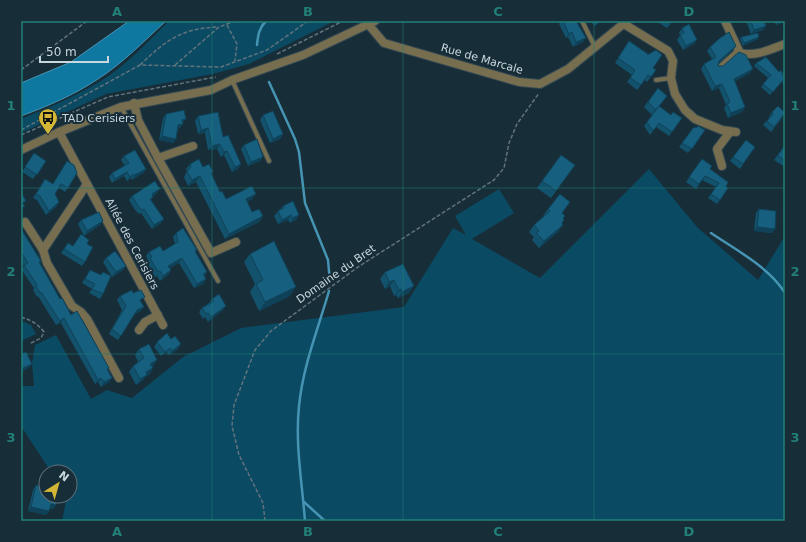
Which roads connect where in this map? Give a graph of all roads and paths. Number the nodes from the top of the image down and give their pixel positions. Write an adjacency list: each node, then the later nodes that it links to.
1 (87, 21): 19 (path)
2 (235, 21): 9 (path)
3 (308, 21): 15 (path)
4 (343, 21): 14 (path)
5 (582, 21): 12 (lane)
6 (725, 21): 13 (street)
7 (372, 22): 22 (street); 24 (street, Rue de Marcale)
8 (626, 23): 12 (street); 21 (street)
9 (227, 25): 10 (path); 15 (path)
10 (219, 27): 16 (path); 17 (path)
11 (785, 44): 13 (street)
12 (595, 48): 24 (street)
13 (738, 50): 18 (lane)
14 (271, 57)
15 (235, 61): 17 (path)
16 (140, 65): 17 (path); 27 (path)
17 (174, 65)
18 (718, 68)
19 (21, 70)
20 (219, 76): 29 (path)
21 (671, 78): 23 (lane); 34 (street)
22 (232, 80): 25 (street); 33 (lane)
23 (656, 80)
24 (540, 84): 46 (path, Domaine du Bret)
25 (134, 104): 26 (street); 32 (street)
26 (121, 107): 28 (street); 39 (lane)
27 (21, 130)
28 (59, 132): 31 (street); 35 (street, Allée des Cerisiers)
29 (21, 135)
30 (193, 146): 32 (street)
31 (21, 150)
32 (158, 158): 37 (street)
33 (269, 161)
34 (722, 166)
35 (87, 184): 38 (street); 40 (street, Allée des Cerisiers)
36 (25, 222): 38 (street)
37 (236, 242)
38 (43, 250): 45 (street)
39 (218, 281)
40 (158, 315): 42 (street, Allée des Cerisiers); 43 (street)
41 (21, 317): 44 (path)
42 (163, 324)
43 (139, 330)
44 (29, 344)
45 (119, 378)
46 (265, 521)

